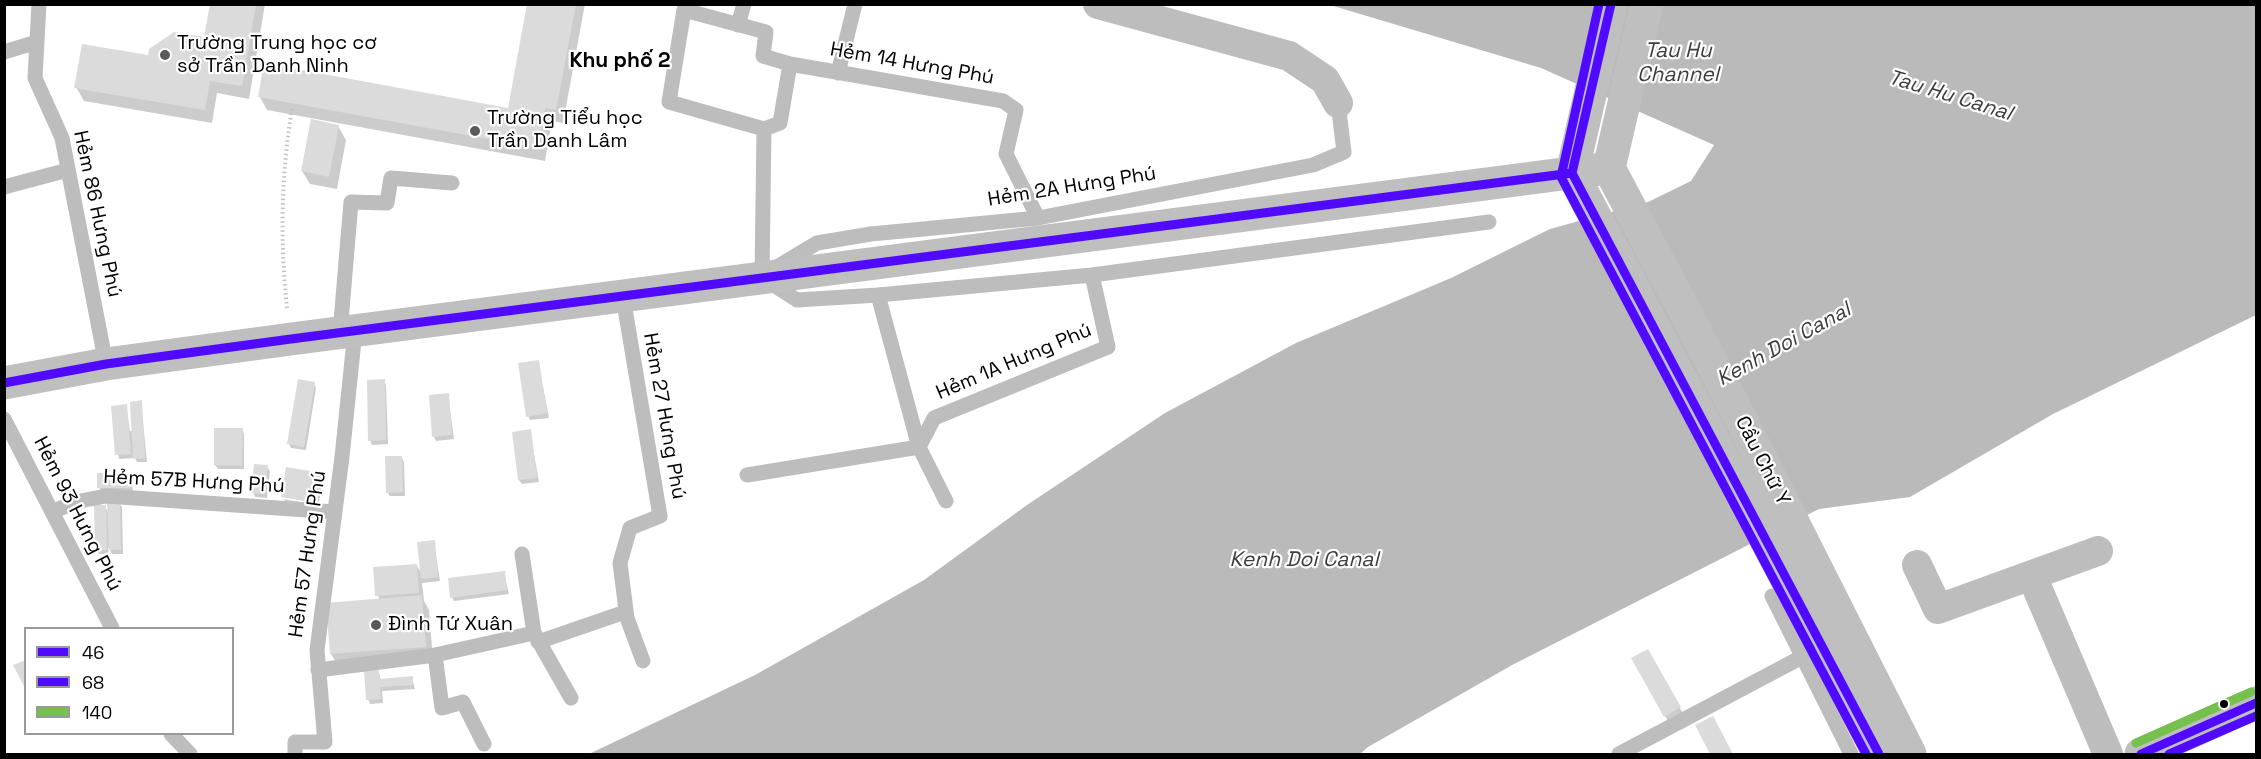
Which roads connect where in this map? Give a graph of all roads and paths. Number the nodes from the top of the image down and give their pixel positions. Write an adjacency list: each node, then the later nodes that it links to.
1 (39, 4): 8 (lane, Hẻm 86 Hưng Phú)
2 (744, 4): 7 (lane)
3 (855, 4): 11 (lane)
4 (1098, 4): 12 (street)
5 (1611, 4): 17 (main road)
6 (1647, 4): 15 (main road)
7 (738, 25): 10 (lane, Hẻm 14 Hưng Phú); 14 (lane, Hẻm 14 Hưng Phú)
8 (37, 42): 9 (lane); 16 (lane, Hẻm 86 Hưng Phú)
9 (4, 52)
10 (790, 64): 11 (lane, Hẻm 14 Hưng Phú); 14 (lane)
11 (838, 73): 20 (lane, Hẻm 14 Hưng Phú)
12 (1338, 103): 20 (lane, Hẻm 2A Hưng Phú)
13 (292, 109): 27 (path)
14 (764, 129): 23 (lane)
15 (1609, 168): 17 (main road); 57 (main road, Cầu Chữ Y)
16 (68, 170): 19 (lane); 28 (lane, Hẻm 86 Hưng Phú)
17 (1572, 173): 23 (main road); 56 (main road, Cầu Chữ Y)
18 (452, 183): 26 (lane, Hẻm 57 Hưng Phú)
19 (4, 187)
20 (1038, 218): 23 (lane, Hẻm 2A Hưng Phú)
21 (1489, 222): 22 (lane)
22 (1092, 274): 24 (lane); 31 (lane, Hẻm 1A Hưng Phú)
23 (762, 277): 24 (lane); 25 (main road)
24 (878, 295): 31 (lane)
25 (623, 297): 26 (main road); 41 (lane, Hẻm 27 Hưng Phú)
26 (348, 332): 27 (main road); 35 (lane, Hẻm 57 Hưng Phú)
27 (291, 339): 28 (main road)
28 (106, 364): 29 (main road)
29 (4, 383)
30 (4, 419): 34 (lane, Hẻm 93 Hưng Phú)
31 (919, 447): 32 (lane); 33 (lane)
32 (747, 475)
33 (946, 501)
34 (52, 513): 35 (lane, Hẻm 57B Hưng Phú); 42 (lane, Hẻm 93 Hưng Phú)
35 (335, 513): 47 (lane, Hẻm 57 Hưng Phú)
36 (2098, 551): 39 (street)
37 (522, 554): 43 (lane)
38 (1917, 565): 39 (street)
39 (2032, 576): 58 (street)
40 (1772, 596): 45 (lane)
41 (626, 612): 43 (lane); 46 (lane, Hẻm 27 Hưng Phú)
42 (111, 627)
43 (536, 637): 44 (lane); 48 (lane)
44 (435, 655): 47 (lane); 51 (lane)
45 (1802, 657): 54 (lane); 55 (lane)
46 (643, 661)
47 (318, 670): 53 (lane, Hẻm 57 Hưng Phú)
48 (571, 698)
49 (2256, 703): 59 (main road)
50 (172, 735): 52 (lane)
51 (484, 744)
52 (190, 754)
53 (295, 754)
54 (1619, 754)
55 (1851, 754)
56 (1879, 754)
57 (1910, 754)
58 (2108, 754)
59 (2141, 754)

